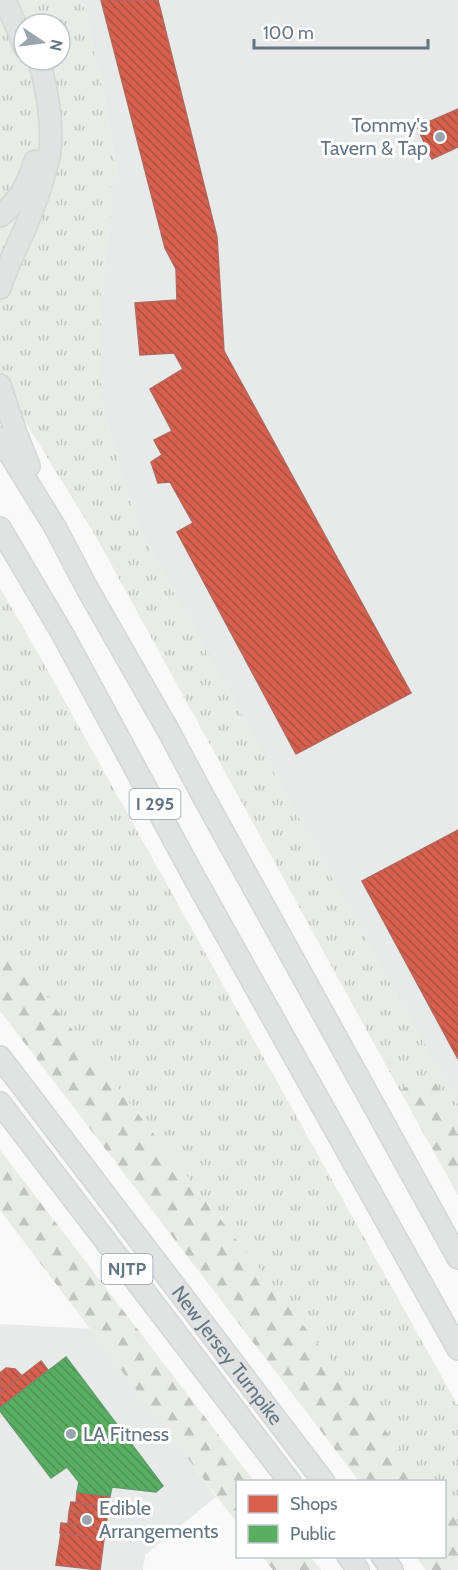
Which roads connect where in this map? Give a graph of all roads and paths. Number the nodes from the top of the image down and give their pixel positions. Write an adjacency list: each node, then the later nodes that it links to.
1 (5, 0): 2 (highway)
2 (12, 17)
3 (31, 72): 5 (highway)
4 (41, 72): 6 (highway)
5 (0, 216)
6 (0, 288)
7 (0, 385): 9 (highway)
8 (0, 438): 9 (highway, I 295)
9 (55, 527): 13 (highway, I 295)
10 (0, 528): 14 (highway, I 295)
11 (0, 1058): 16 (highway, New Jersey Turnpike / NJTP)
12 (0, 1103): 15 (highway, New Jersey Turnpike / NJTP)
13 (458, 1258)
14 (458, 1349)
15 (288, 1480)
16 (322, 1480)
17 (349, 1558): 19 (highway)
18 (383, 1558): 20 (highway)
19 (358, 1570)
20 (392, 1570)

